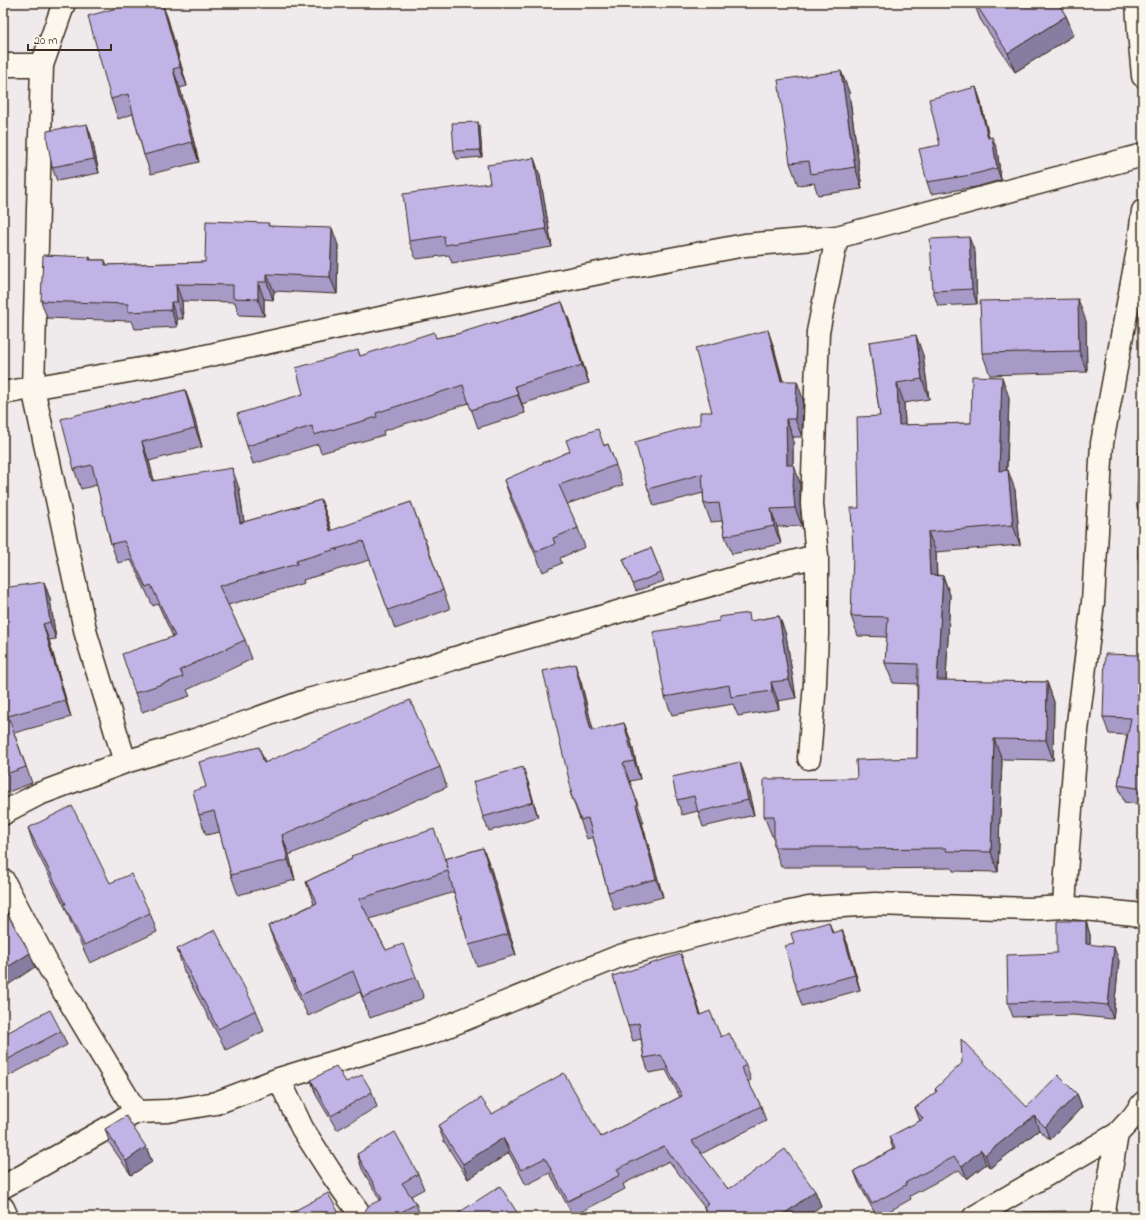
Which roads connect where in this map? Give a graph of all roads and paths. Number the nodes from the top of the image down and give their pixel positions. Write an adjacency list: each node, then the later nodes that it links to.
1 (64, 3): 4 (street)
2 (1137, 3): 5 (street)
3 (3, 65): 4 (street)
4 (42, 65): 9 (street)
5 (1143, 76)
6 (1143, 155): 8 (street)
7 (1143, 211): 16 (street)
8 (837, 237): 9 (street); 11 (street)
9 (33, 388): 10 (street); 13 (street)
10 (3, 393)
11 (817, 556): 12 (street); 13 (street)
12 (809, 758)
13 (125, 762): 14 (street)
14 (3, 814)
15 (3, 880): 20 (street)
16 (1064, 907): 17 (street); 18 (street)
17 (1143, 918)
18 (279, 1079): 20 (street); 25 (street)
19 (1143, 1103): 21 (street)
20 (136, 1112): 22 (street)
21 (1118, 1134): 26 (street); 27 (street)
22 (3, 1187)
23 (3, 1208): 24 (street)
24 (7, 1217)
25 (362, 1217)
26 (974, 1217)
27 (1103, 1217)

